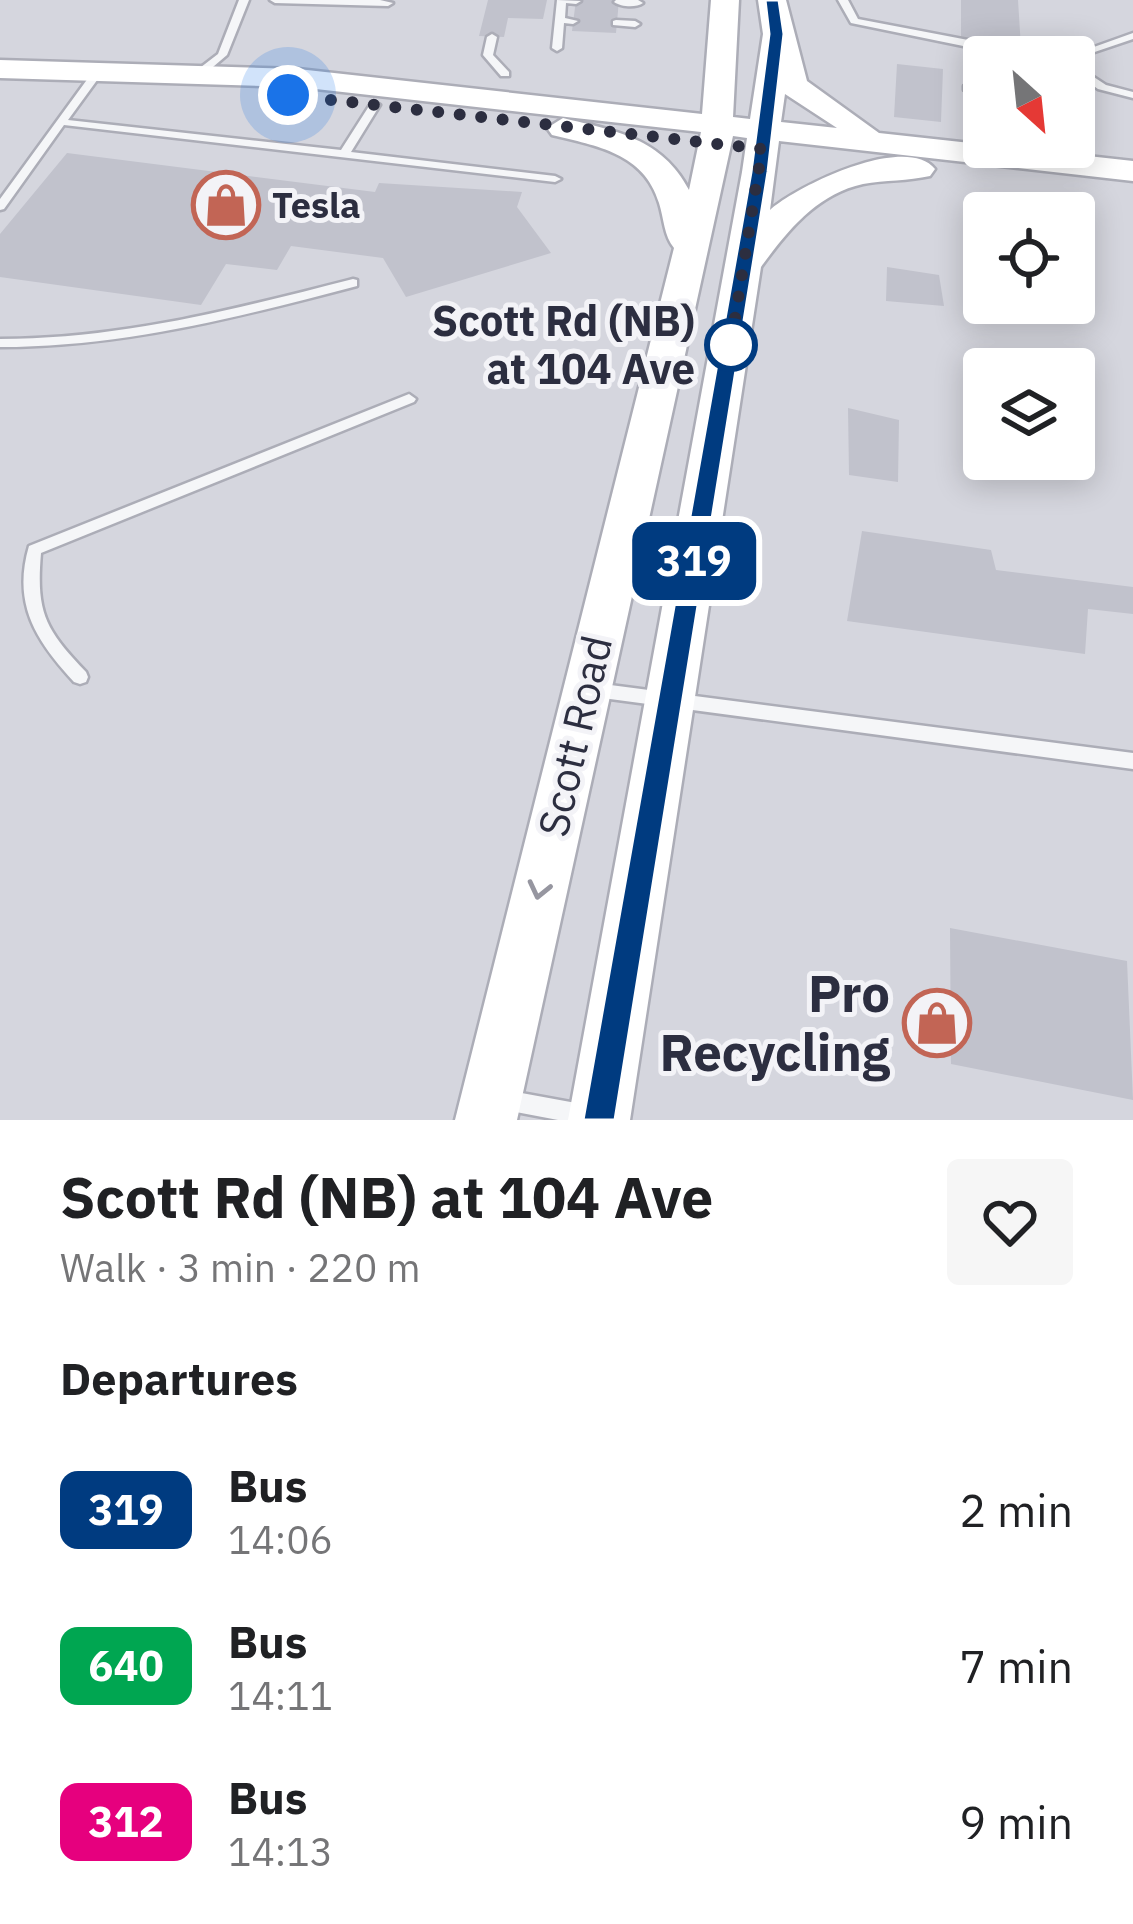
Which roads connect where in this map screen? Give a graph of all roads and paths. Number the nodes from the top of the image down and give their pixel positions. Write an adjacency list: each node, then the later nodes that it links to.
1 (244, 0): 25 (lane)
2 (275, 0): 9 (lane)
3 (562, 0): 7 (lane); 11 (lane)
4 (725, 0): 15 (main road, Scott Road)
5 (772, 0): 16 (main road, Scott Road)
6 (843, 0): 19 (lane)
7 (576, 1)
8 (619, 2): 10 (lane)
9 (388, 3)
10 (638, 3)
11 (560, 20): 12 (lane); 20 (lane)
12 (573, 21)
13 (616, 23): 14 (lane)
14 (635, 24)
15 (726, 33): 29 (main road); 31 (main road, Scott Road)
16 (777, 34): 32 (main road, Scott Road); 34 (main road)
17 (1133, 36): 21 (lane)
18 (492, 37): 24 (lane)
19 (963, 47)
20 (557, 48)
21 (1095, 49)
22 (0, 69): 23 (main road)
23 (98, 72): 25 (main road); 30 (lane)
24 (505, 74)
25 (195, 77): 28 (main road); 29 (main road)
26 (1095, 82): 27 (lane)
27 (1133, 95)
28 (375, 105): 29 (main road); 33 (lane)
29 (566, 116): 31 (main road); 39 (main road)
30 (61, 122): 33 (lane); 38 (lane)
31 (718, 134): 32 (main road); 39 (main road, Scott Road)
32 (764, 138): 34 (main road); 40 (main road, Scott Road)
33 (344, 154): 36 (lane)
34 (915, 157): 35 (main road); 37 (main road); 40 (main road)
35 (1133, 171)
36 (555, 179)
37 (1133, 192)
38 (0, 206)
39 (688, 254): 45 (main road, Scott Road)
40 (743, 267): 46 (main road, Scott Road)
41 (353, 283): 42 (lane)
42 (0, 343)
43 (409, 399): 44 (lane)
44 (80, 677)
45 (586, 689): 46 (lane); 48 (main road, Scott Road, one-way to 48)
46 (671, 700): 47 (lane); 49 (main road, Scott Road)
47 (1133, 761)
48 (488, 1108): 49 (lane)
49 (604, 1119)

